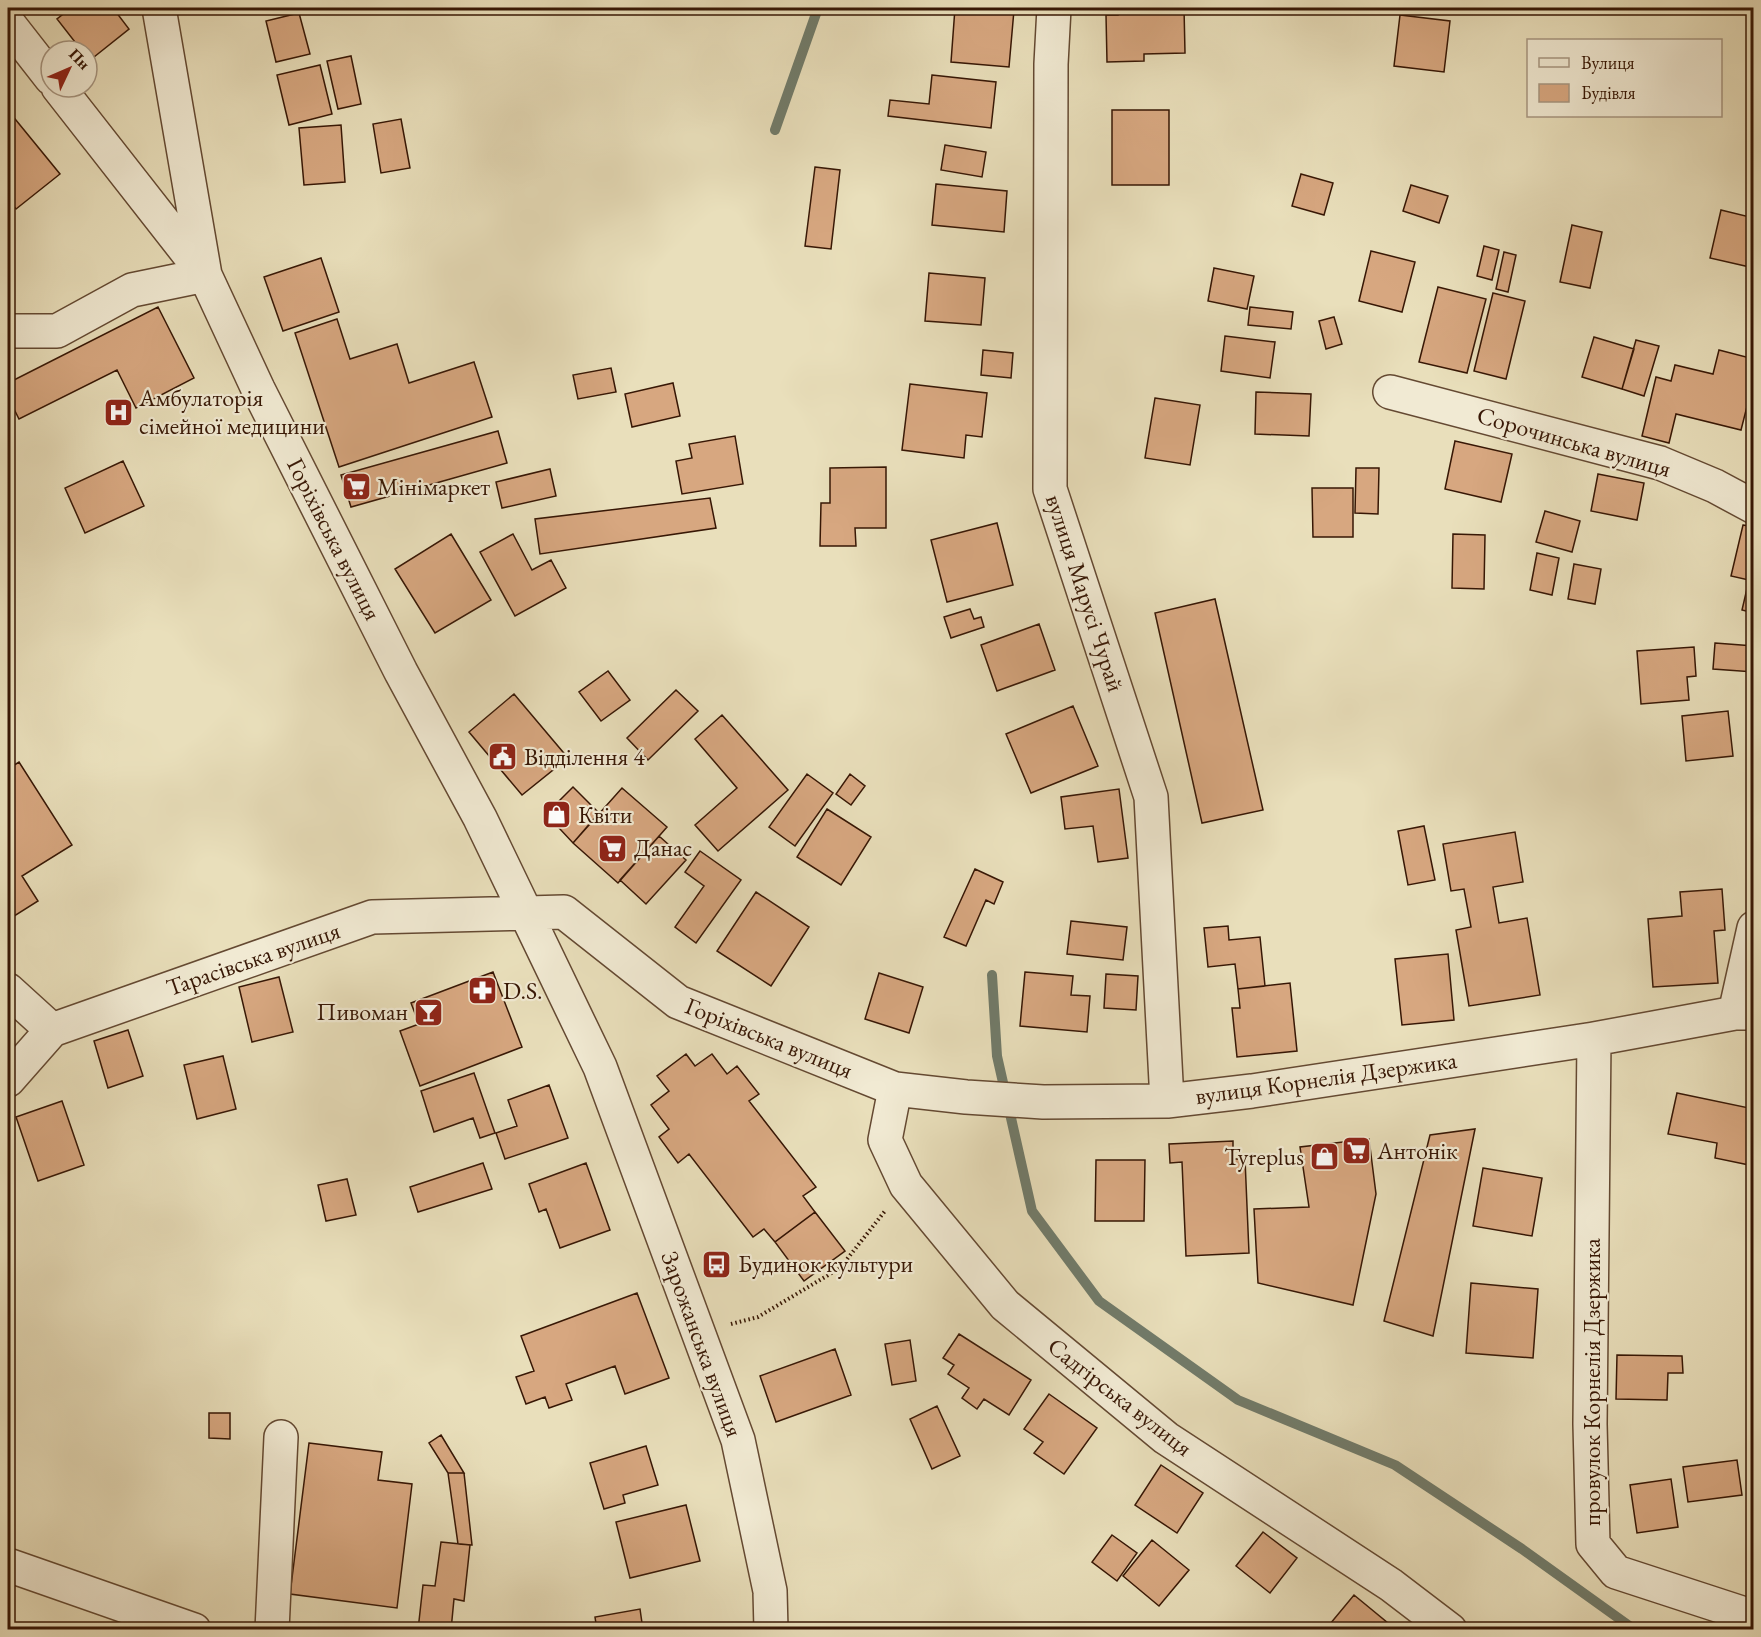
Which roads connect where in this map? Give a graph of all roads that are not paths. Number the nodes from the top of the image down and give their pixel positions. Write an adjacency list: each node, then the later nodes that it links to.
1 (159, 8): 6 (street, Горіхівська вулиця)
2 (1054, 8): 19 (street, вулиця Марусі Чурай)
3 (8, 23): 4 (street)
4 (39, 63)
5 (67, 99): 6 (street)
6 (205, 275): 7 (street); 10 (street, Горіхівська вулиця)
7 (8, 331)
8 (1390, 392): 9 (street, Сорочинська вулиця)
9 (1754, 507)
10 (526, 913): 14 (street, Тарасівська вулиця); 16 (street, Горіхівська вулиця); 18 (street, Горіхівська вулиця)
11 (1754, 928): 13 (street)
12 (8, 990): 14 (street)
13 (1744, 1013): 15 (street, вулиця Корнелія Дзержика)
14 (52, 1030): 17 (street, Тарасівська вулиця)
15 (1594, 1039): 19 (street, вулиця Корнелія Дзержика); 22 (street, провулок Корнелія Дзержика)
16 (600, 1067): 25 (street, Зарожанська вулиця)
17 (8, 1080)
18 (895, 1089): 19 (street, вулиця Корнелія Дзержика); 26 (street, Садгірська вулиця)
19 (1167, 1101)
20 (281, 1437): 24 (street)
21 (8, 1565): 23 (street)
22 (1754, 1617)
23 (194, 1629)
24 (272, 1629)
25 (771, 1629)
26 (1450, 1629)

